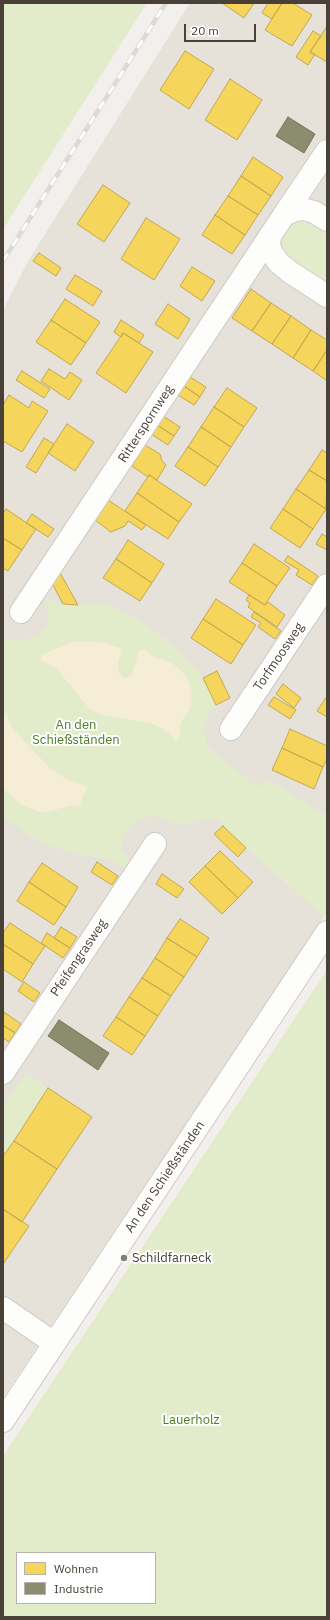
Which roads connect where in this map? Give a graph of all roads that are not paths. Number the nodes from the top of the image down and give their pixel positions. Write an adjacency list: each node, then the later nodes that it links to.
1 (327, 151): 2 (street, Ritterspornweg)
2 (284, 215): 3 (street); 4 (street, Ritterspornweg)
3 (327, 220)
4 (270, 236): 5 (street); 7 (street, Ritterspornweg)
5 (327, 296)
6 (327, 585): 8 (street, Torfmoosweg)
7 (21, 612)
8 (231, 729)
9 (155, 844): 11 (street, Pfeifengrasweg)
10 (327, 932): 13 (street, An den Schießständen)
11 (3, 1073)
12 (3, 1308): 13 (street)
13 (54, 1343): 14 (street, An den Schießständen)
14 (3, 1421)

